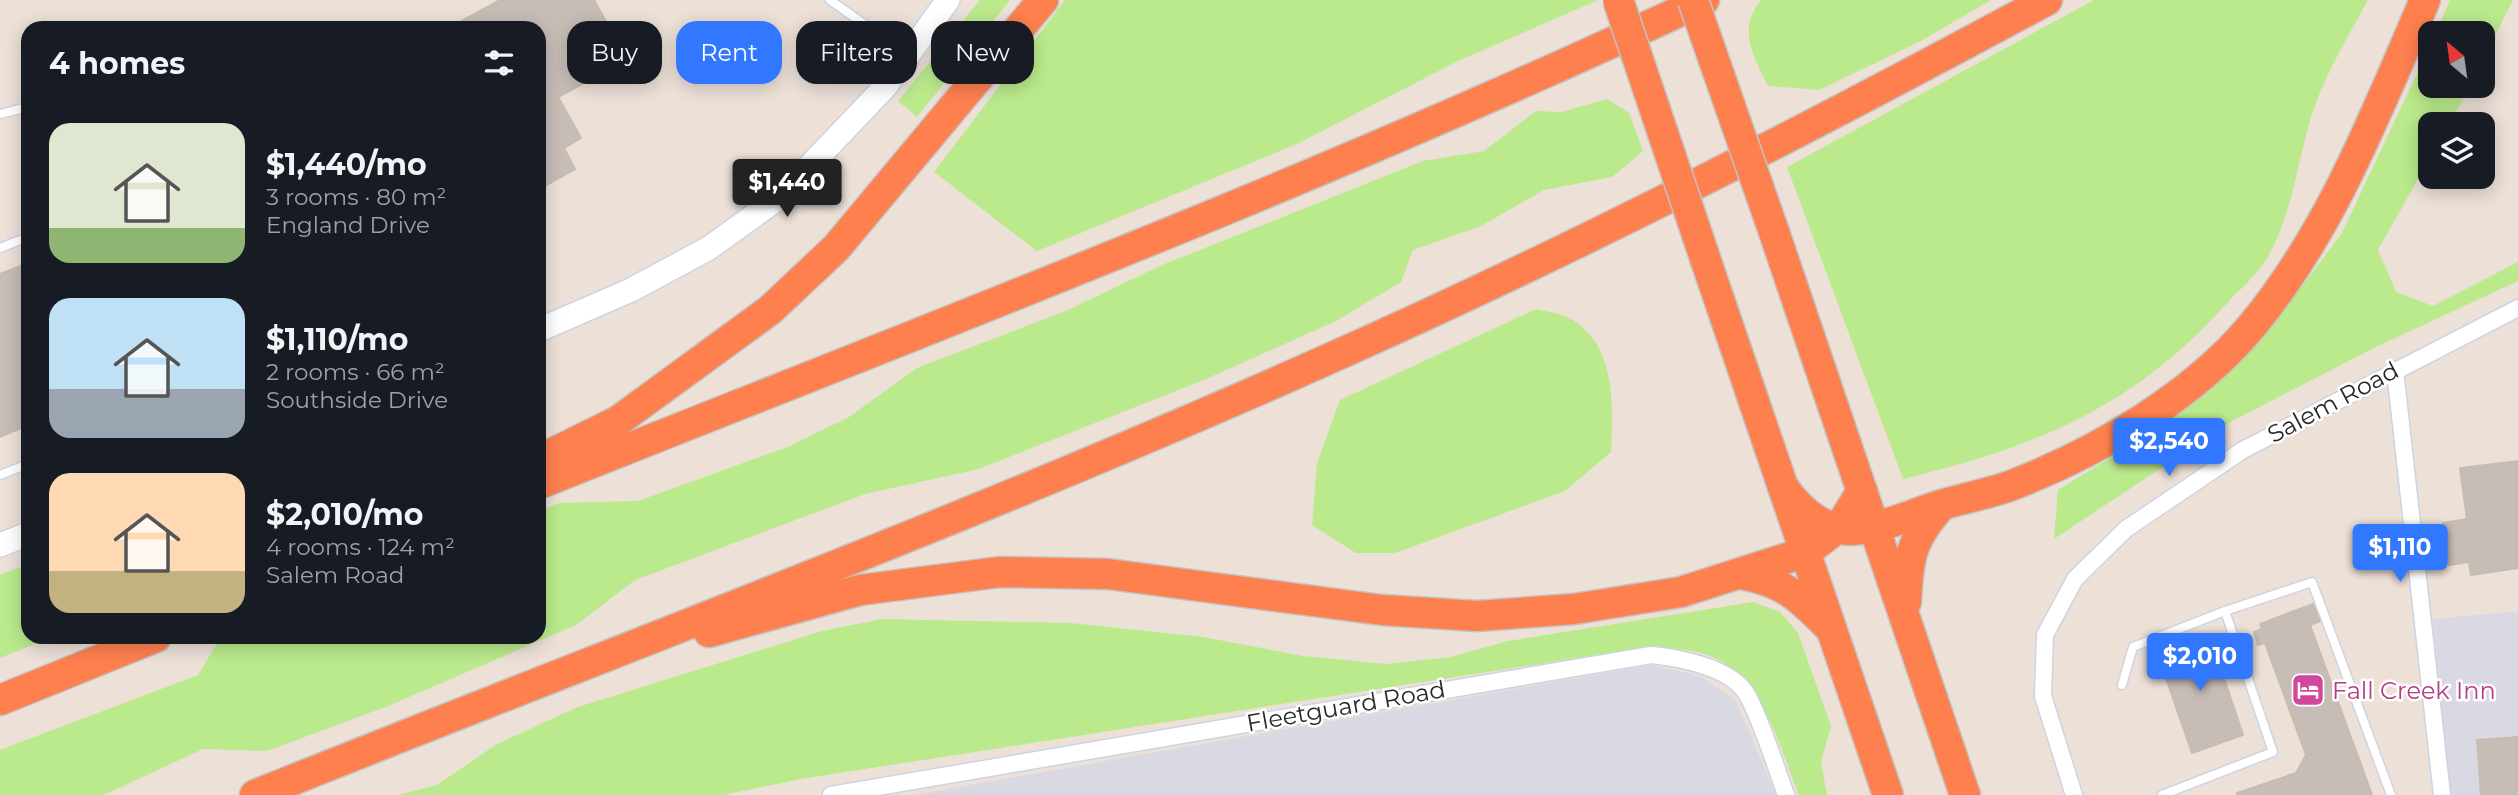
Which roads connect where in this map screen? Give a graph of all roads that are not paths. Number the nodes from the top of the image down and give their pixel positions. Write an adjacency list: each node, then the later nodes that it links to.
1 (830, 0): 9 (lane)
2 (948, 0): 10 (street)
3 (1043, 0): 19 (highway)
4 (1618, 0): 23 (highway, bridge)
5 (1693, 0): 24 (highway, bridge)
6 (1704, 0): 22 (highway)
7 (2047, 0): 36 (highway)
8 (2425, 0): 25 (highway)
9 (860, 21)
10 (917, 44)
11 (887, 84): 17 (street)
12 (21, 109): 13 (lane)
13 (0, 114)
14 (21, 240): 15 (lane)
15 (0, 248)
16 (2518, 308): 18 (street, Salem Road)
17 (546, 327)
18 (2395, 370): 44 (street, Salem Road); 47 (street)
19 (546, 457)
20 (21, 467): 21 (lane)
21 (0, 475)
22 (546, 481)
23 (1783, 486): 27 (highway); 30 (highway)
24 (1862, 491): 26 (highway); 27 (highway)
25 (1942, 505): 26 (highway); 33 (highway)
26 (1874, 527): 27 (highway); 33 (highway)
27 (1838, 528): 30 (highway)
28 (21, 537): 29 (street)
29 (0, 545)
30 (1806, 552): 31 (highway); 34 (highway)
31 (1741, 574): 34 (highway); 36 (highway)
32 (2225, 611): 37 (lane); 45 (lane); 46 (lane)
33 (1905, 617): 43 (highway)
34 (1833, 631): 42 (highway)
35 (139, 644): 38 (highway)
36 (561, 674): 39 (highway)
37 (2122, 685)
38 (0, 700)
39 (255, 795)
40 (831, 795): 41 (street, Fleetguard Road)
41 (1786, 795)
42 (1888, 795)
43 (1965, 795)
44 (2074, 795)
45 (2162, 795)
46 (2391, 795)
47 (2442, 795)

